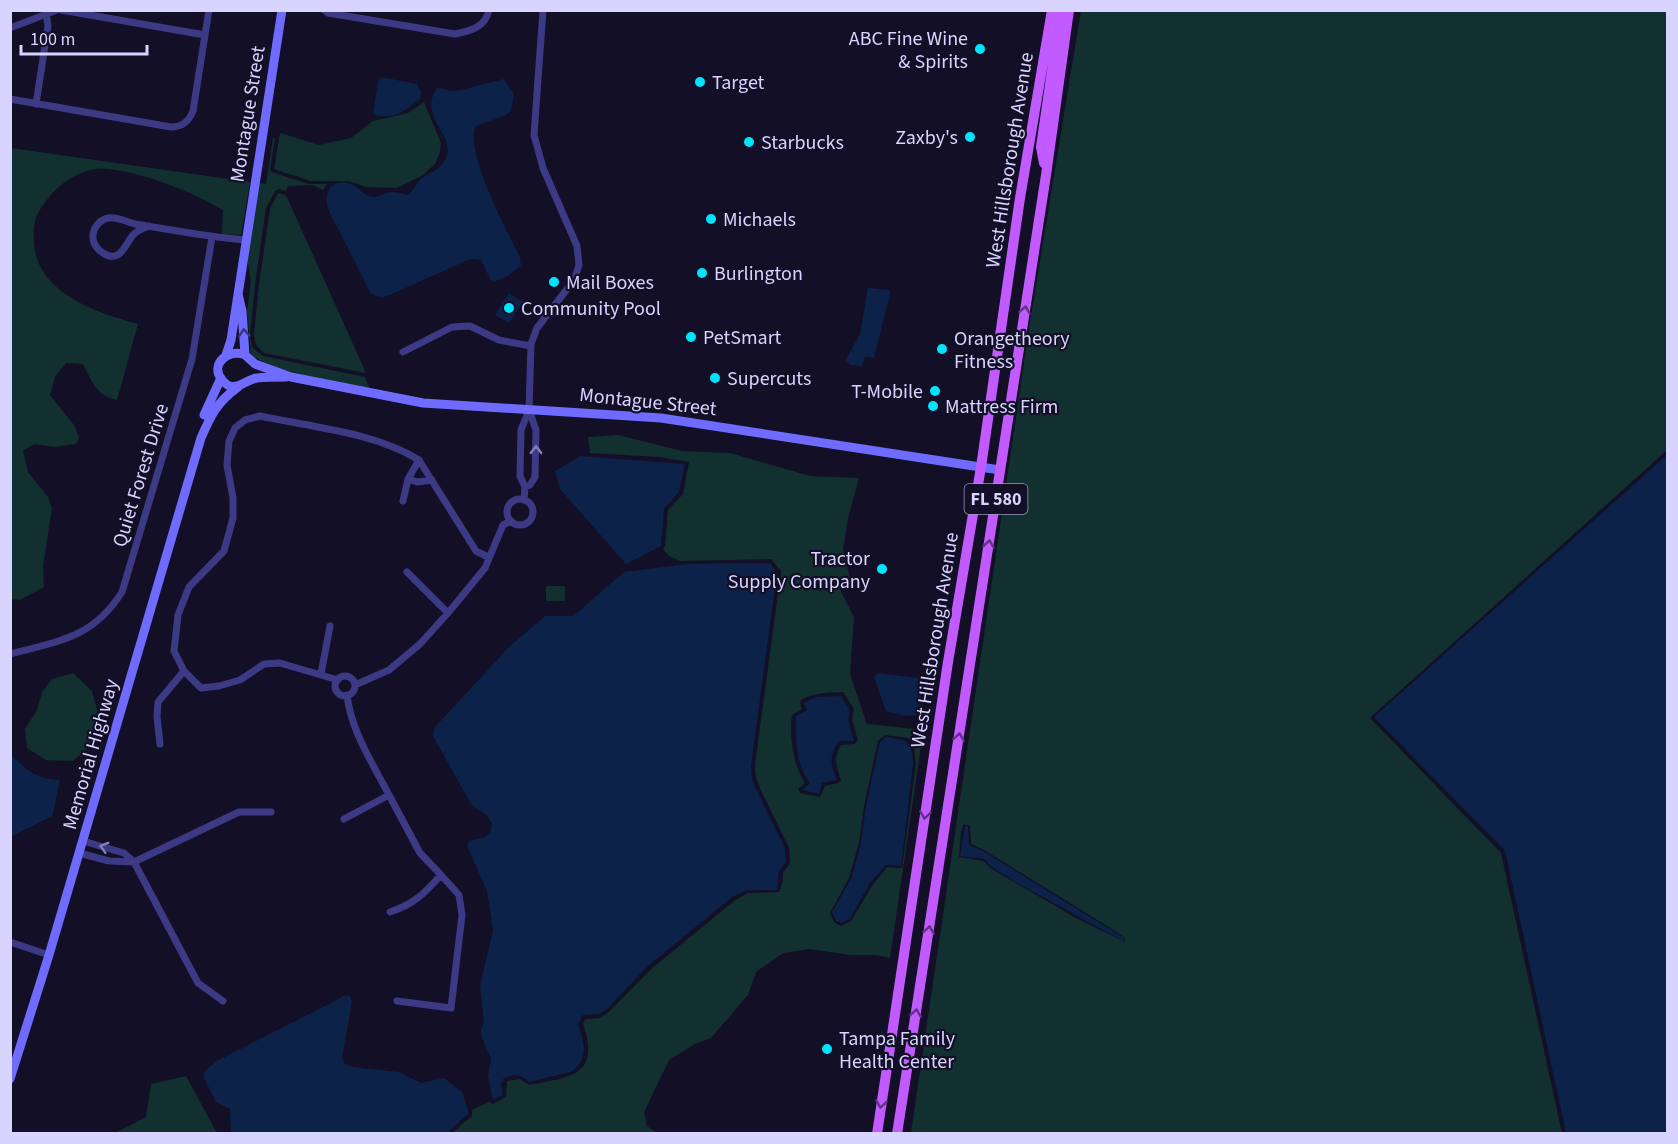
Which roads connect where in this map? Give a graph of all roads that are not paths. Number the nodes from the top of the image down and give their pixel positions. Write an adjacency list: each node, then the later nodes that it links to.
1 (57, 10): 11 (street)
2 (61, 10): 13 (street)
3 (209, 10): 13 (street)
4 (282, 10): 19 (street, Montague Street)
5 (324, 10): 6 (street)
6 (489, 10)
7 (543, 10): 21 (street)
8 (1052, 10): 32 (main road, West Hillsborough Avenue / FL 580)
9 (1059, 10): 16 (main road)
10 (1068, 10): 16 (main road, West Hillsborough Avenue / FL 580)
11 (46, 13): 12 (street); 15 (street)
12 (10, 28)
13 (205, 35): 15 (street)
14 (10, 99): 15 (street)
15 (36, 104)
16 (1046, 175): 33 (main road, West Hillsborough Avenue / FL 580, one-way to 16)
17 (149, 226): 17 (street); 18 (street)
18 (212, 237): 19 (street); 44 (street, Quiet Forest Drive)
19 (245, 240): 20 (street, Montague Street)
20 (238, 294): 23 (street, Montague Street); 24 (street, Montague Street, one-way to 20)
21 (531, 346): 22 (street); 29 (street)
22 (403, 352)
23 (226, 355): 24 (street); 26 (street, Montague Street)
24 (245, 355): 25 (street, Montague Street)
25 (291, 377): 27 (street, Montague Street); 29 (street, Montague Street)
26 (221, 378): 28 (street); 30 (street, Memorial Highway)
27 (256, 378): 28 (street, Memorial Highway)
28 (238, 387): 30 (street, Memorial Highway)
29 (529, 410): 32 (street, Montague Street); 36 (street); 36 (street, one-way to 29)
30 (201, 438): 54 (street, Memorial Highway)
31 (419, 460): 34 (street); 35 (street); 45 (street)
32 (981, 467): 33 (street, Montague Street); 64 (main road, West Hillsborough Avenue / FL 580, one-way to 64)
33 (1000, 470): 65 (main road, West Hillsborough Avenue / FL 580, one-way to 33)
34 (408, 479): 35 (street); 38 (street)
35 (432, 480): 40 (street)
36 (525, 487): 37 (street)
37 (524, 500): 39 (street); 39 (street)
38 (403, 501)
39 (511, 521): 40 (street)
40 (488, 557): 42 (street)
41 (407, 572): 42 (street)
42 (448, 613): 48 (street)
43 (330, 626): 46 (street)
44 (10, 654)
45 (184, 671): 46 (street); 50 (street)
46 (321, 674): 47 (street)
47 (338, 680): 48 (street); 49 (street)
48 (355, 685): 49 (street)
49 (347, 695): 51 (street)
50 (160, 744)
51 (389, 795): 53 (street); 57 (street)
52 (271, 812): 56 (street)
53 (345, 819)
54 (83, 841): 55 (street, Memorial Highway); 56 (street, one-way to 54)
55 (79, 854): 56 (street); 60 (street, Memorial Highway)
56 (134, 862): 61 (street)
57 (441, 875): 58 (street); 62 (street)
58 (390, 912)
59 (10, 942): 60 (street)
60 (49, 955): 63 (street, Memorial Highway)
61 (223, 1001)
62 (398, 1001)
63 (10, 1079)
64 (877, 1134)
65 (897, 1134)

